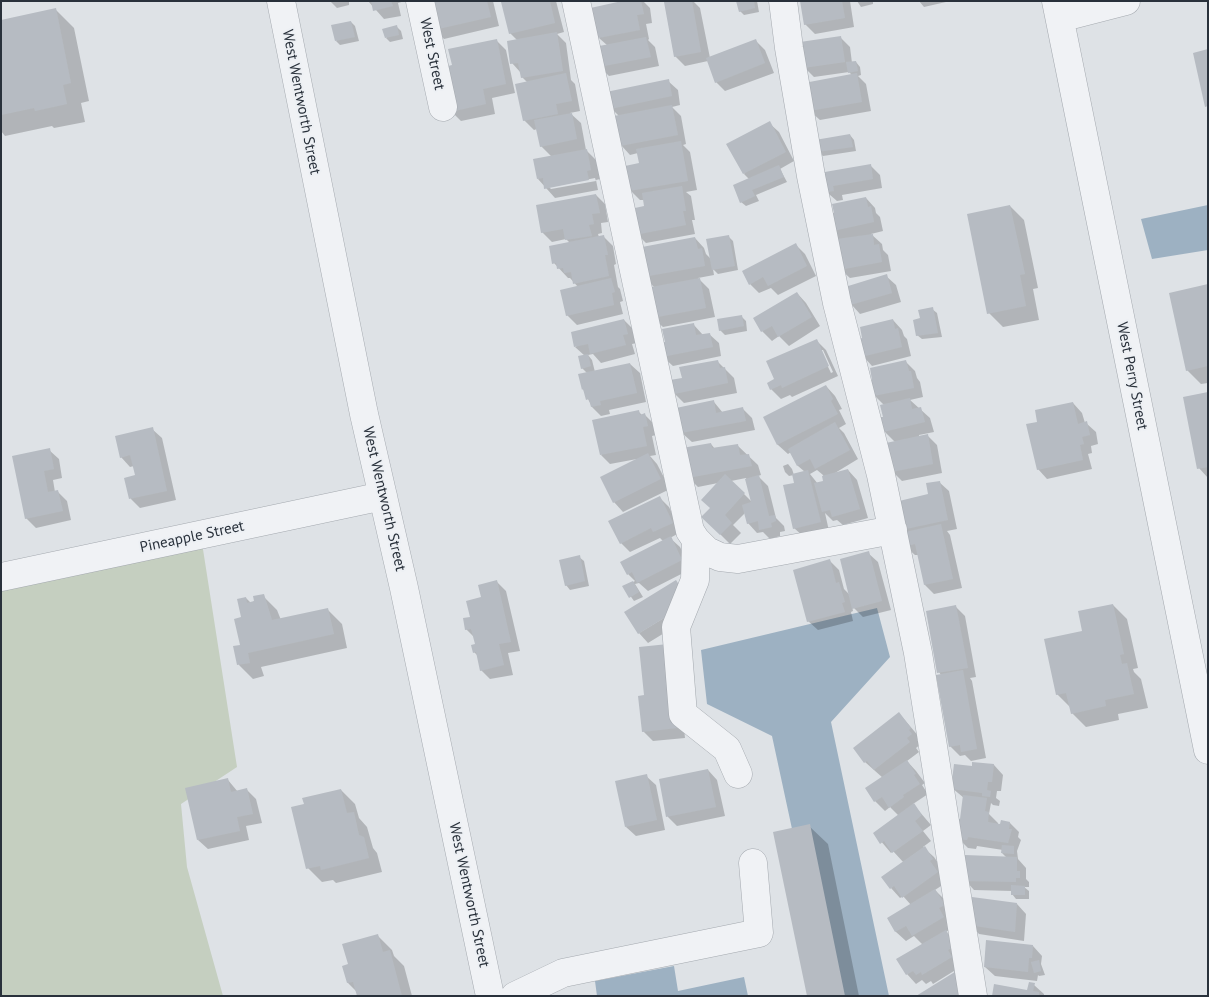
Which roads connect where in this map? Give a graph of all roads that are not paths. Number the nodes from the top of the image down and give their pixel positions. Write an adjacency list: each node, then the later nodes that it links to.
1 (281, 1): 8 (street, West Wentworth Street)
2 (420, 1): 7 (street, West Street)
3 (576, 1): 10 (street)
4 (783, 1): 9 (street)
5 (1126, 1): 6 (street)
6 (1058, 10): 12 (street, West Perry Street)
7 (443, 107)
8 (383, 496): 11 (street, Pineapple Street); 16 (street, West Wentworth Street)
9 (893, 530): 10 (street); 17 (street)
10 (696, 540): 13 (street)
11 (1, 577)
12 (1208, 750)
13 (738, 774)
14 (753, 863): 15 (street)
15 (524, 994)
16 (490, 996)
17 (973, 996)

